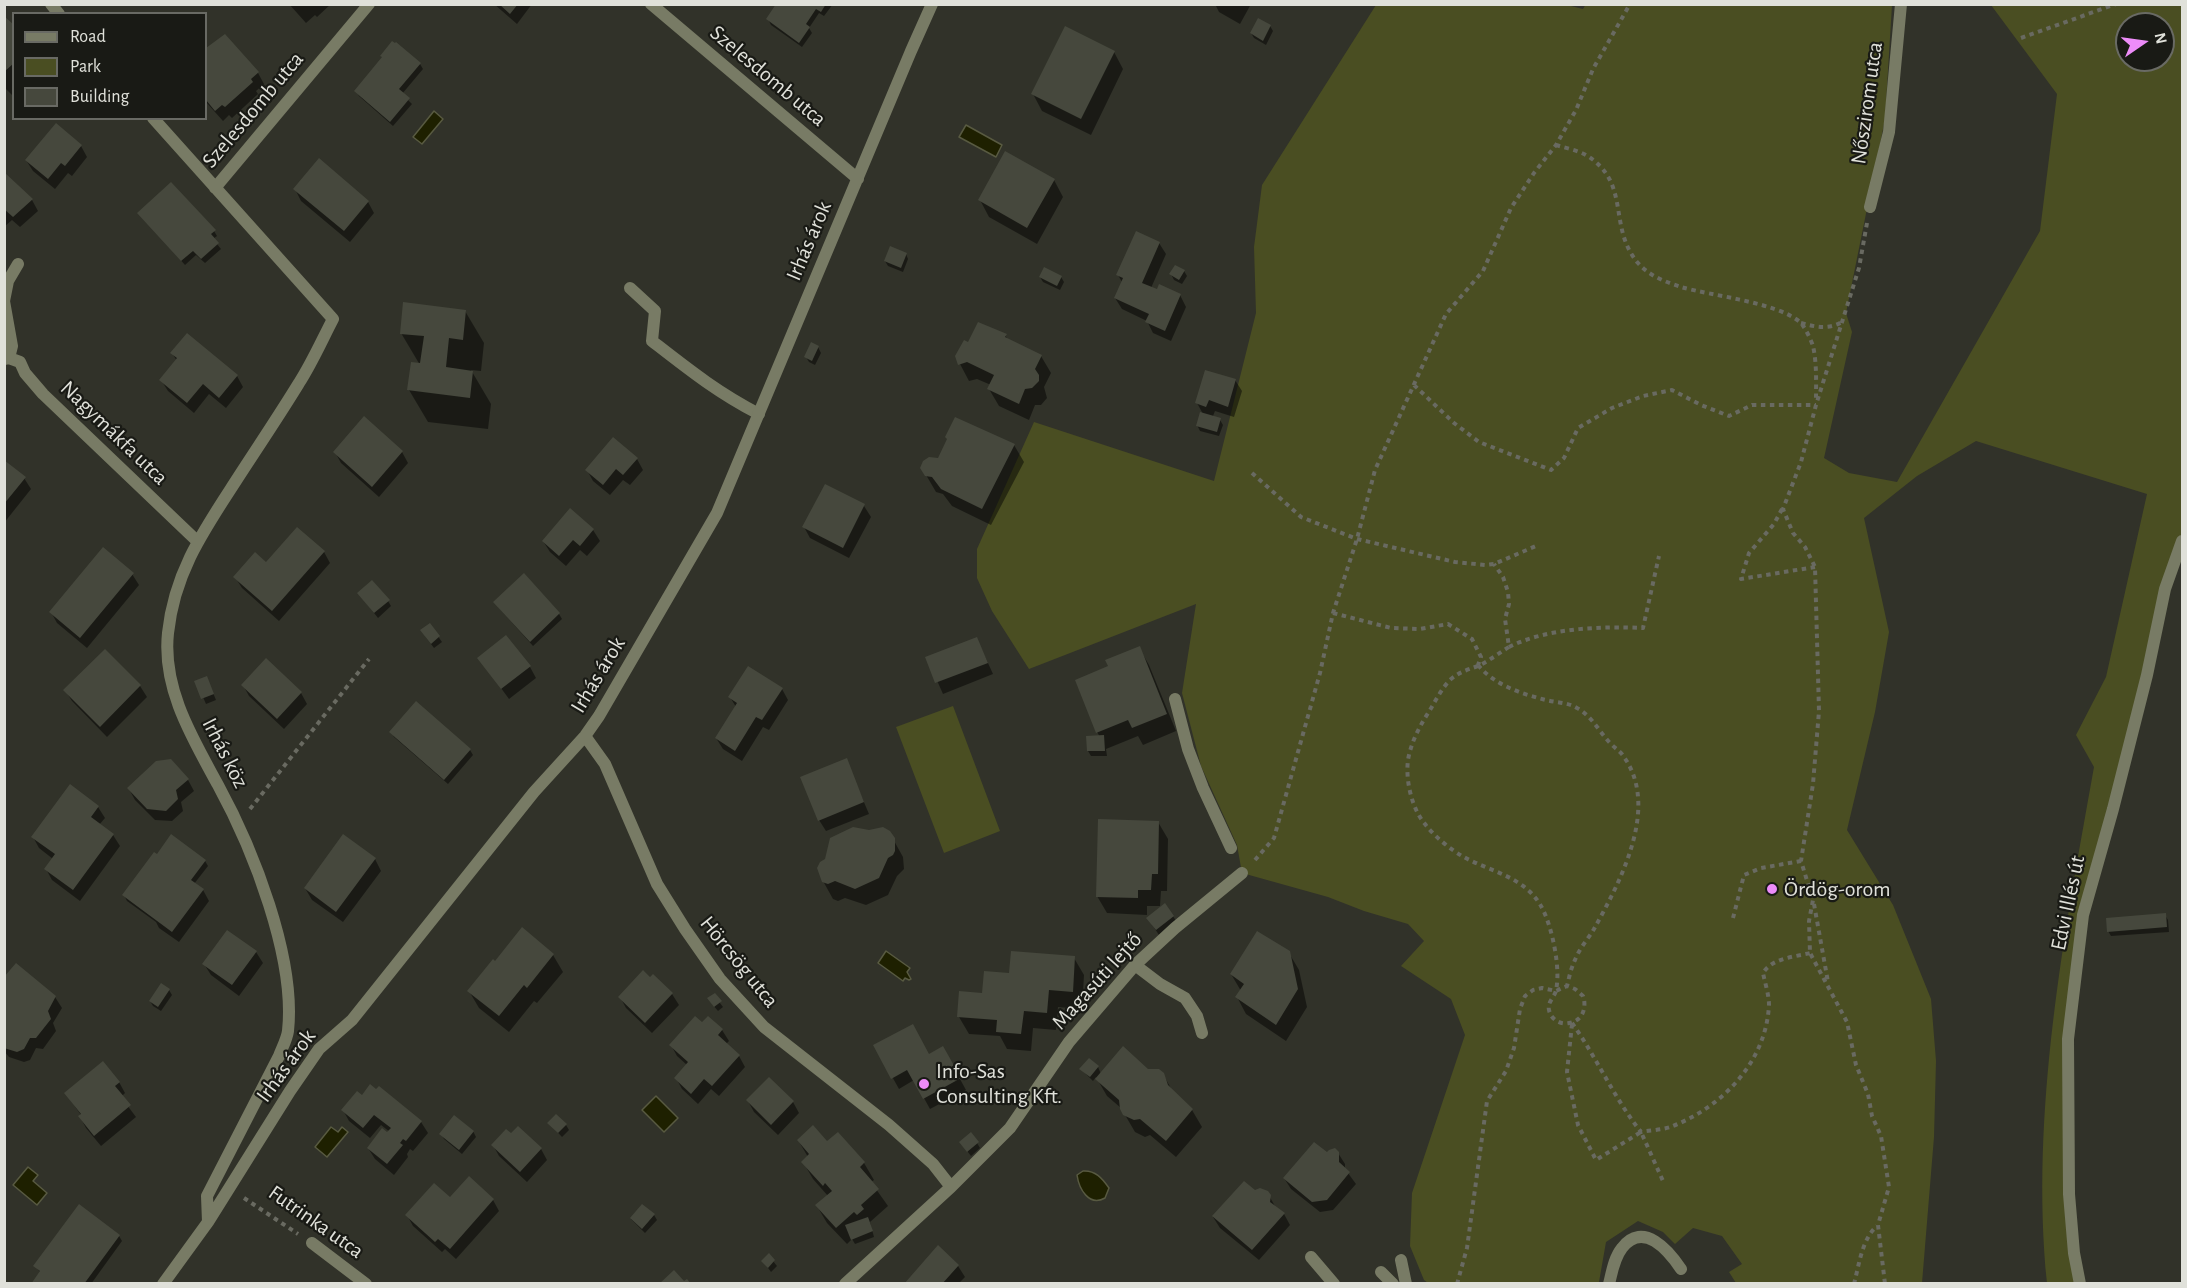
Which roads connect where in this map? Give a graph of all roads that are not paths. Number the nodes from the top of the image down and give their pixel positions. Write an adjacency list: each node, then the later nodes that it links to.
1 (369, 4): 7 (street, Szelesdomb utca)
2 (651, 4): 6 (street, Szelesdomb utca)
3 (932, 4): 6 (street, Irhás árok)
4 (1901, 4): 8 (street, Nőszirom utca)
5 (155, 120): 7 (street, Szelesdomb utca)
6 (858, 179): 14 (street, Irhás árok)
7 (215, 188): 12 (street, Szelesdomb utca)
8 (1870, 207)
9 (18, 264): 11 (street)
10 (630, 288): 14 (street)
11 (4, 301): 13 (street)
12 (333, 319): 16 (street, Irhás köz)
13 (7, 359): 16 (street, Nagymákfa utca)
14 (759, 414): 18 (street, Irhás árok)
15 (2182, 540): 37 (street, Edvi Illés út)
16 (197, 541): 24 (street, Irhás köz)
17 (1175, 699): 19 (street)
18 (585, 736): 23 (street, Hörcsög utca); 24 (street, Irhás árok)
19 (1230, 848)
20 (1242, 873): 21 (street, Magasúti lejtő)
21 (1135, 965): 22 (street); 23 (street, Magasúti lejtő)
22 (1202, 1033)
23 (951, 1187): 32 (street, Magasúti lejtő)
24 (208, 1222): 30 (street, Irhás árok)
25 (312, 1243): 31 (street, Futrinka utca)
26 (1311, 1257): 33 (street)
27 (1401, 1260): 35 (street)
28 (1681, 1269): 36 (street)
29 (1381, 1272): 34 (street)
30 (163, 1284)
31 (366, 1284)
32 (845, 1284)
33 (1334, 1284)
34 (1393, 1284)
35 (1406, 1284)
36 (1609, 1284)
37 (2080, 1284)

